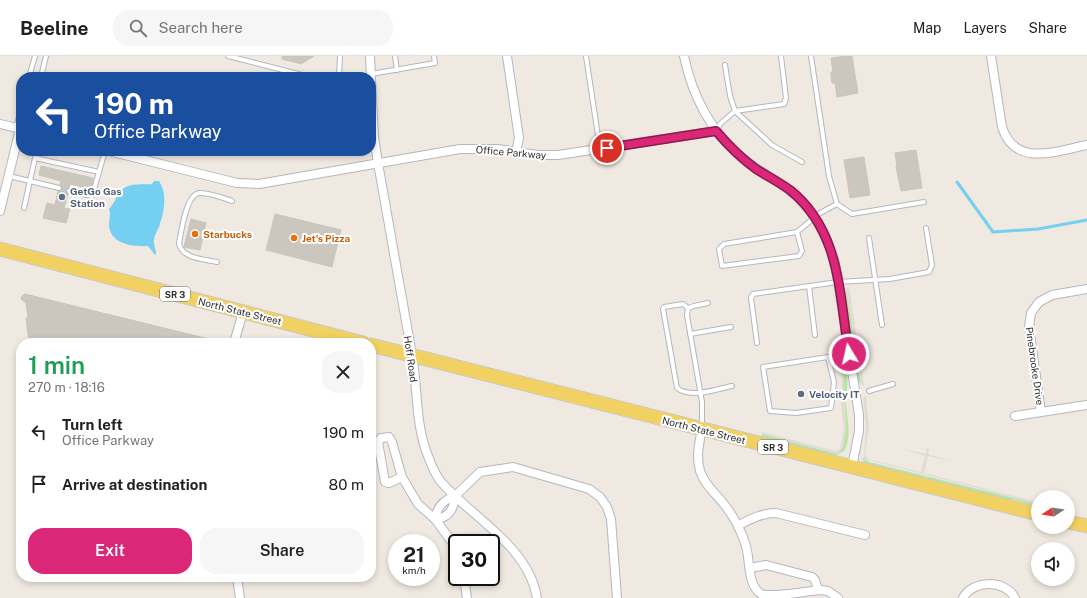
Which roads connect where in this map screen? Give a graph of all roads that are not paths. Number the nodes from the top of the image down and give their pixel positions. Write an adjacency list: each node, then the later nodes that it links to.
1 (35, 56): 16 (lane)
2 (46, 56): 17 (lane)
3 (228, 56): 18 (lane)
4 (340, 56): 19 (lane)
5 (370, 56): 20 (street, Hoff Road)
6 (395, 56): 15 (lane)
7 (434, 56): 15 (lane)
8 (507, 56): 30 (street)
9 (586, 56): 28 (lane)
10 (684, 56): 25 (street)
11 (781, 56): 22 (lane)
12 (811, 56): 42 (lane)
13 (991, 56): 27 (street)
14 (725, 65): 22 (lane)
15 (397, 70): 21 (lane)
16 (30, 72)
17 (42, 72)
18 (290, 72)
19 (339, 72)
20 (371, 72)
21 (376, 76)
22 (735, 111): 25 (lane); 33 (lane)
23 (0, 124): 24 (street)
24 (16, 127)
25 (716, 131): 28 (street, Office Parkway); 45 (street)
26 (16, 141): 36 (street)
27 (1087, 146)
28 (600, 149): 30 (street, Office Parkway)
29 (376, 150): 34 (street, Hoff Road)
30 (516, 152): 34 (street, Office Parkway)
31 (105, 156): 35 (lane)
32 (130, 156): 34 (street, Office Parkway)
33 (802, 162)
34 (378, 163): 66 (street, Hoff Road)
35 (100, 172): 37 (lane); 39 (lane)
36 (8, 176): 37 (lane); 44 (street)
37 (29, 181): 38 (lane); 43 (lane)
38 (59, 188)
39 (68, 191)
40 (232, 201): 50 (lane)
41 (924, 202): 42 (lane)
42 (837, 204): 45 (lane)
43 (24, 208)
44 (0, 211)
45 (815, 218): 47 (lane); 52 (street)
46 (926, 228): 51 (lane)
47 (798, 232): 47 (lane)
48 (869, 238): 51 (lane)
49 (0, 249): 57 (main road, North State Street / SR 3)
50 (217, 262)
51 (875, 279): 52 (lane); 58 (lane)
52 (838, 282): 53 (lane); 77 (street)
53 (809, 286): 61 (lane); 64 (lane)
54 (1087, 289): 74 (street, Pinebrooke Drive)
55 (708, 303): 56 (lane)
56 (688, 308): 60 (lane); 72 (lane)
57 (242, 312): 62 (street); 63 (main road, North State Street / SR 3)
58 (882, 325)
59 (731, 327): 60 (lane)
60 (690, 334): 72 (lane)
61 (815, 335)
62 (235, 338)
63 (343, 338)
64 (757, 343)
65 (376, 346): 66 (main road, North State Street / SR 3)
66 (412, 356): 76 (main road, North State Street / SR 3); 79 (street, Hoff Road)
67 (838, 356): 68 (lane)
68 (828, 357): 68 (lane)
69 (893, 384): 71 (lane)
70 (732, 386): 72 (lane)
71 (869, 391)
72 (700, 392): 76 (lane)
73 (1087, 405): 74 (street)
74 (1041, 412): 75 (street)
75 (1015, 416)
76 (702, 429): 77 (main road, North State Street / SR 3); 83 (street)
77 (852, 467): 80 (main road, North State Street / SR 3)
78 (402, 477): 78 (street); 81 (street)
79 (455, 496): 81 (street); 93 (street, Hoff Road); 94 (street)
80 (1031, 512)
81 (435, 519): 86 (street)
82 (1075, 523): 84 (main road)
83 (739, 525): 85 (street); 87 (street)
84 (1087, 526)
85 (866, 535)
86 (448, 537)
87 (750, 568): 90 (street); 90 (street)
88 (237, 582): 91 (street)
89 (465, 586): 92 (street)
90 (818, 590): 95 (street)
91 (240, 598)
92 (467, 598)
93 (537, 598)
94 (617, 598)
95 (838, 598)
96 (963, 598): 97 (street)
97 (1015, 598)

